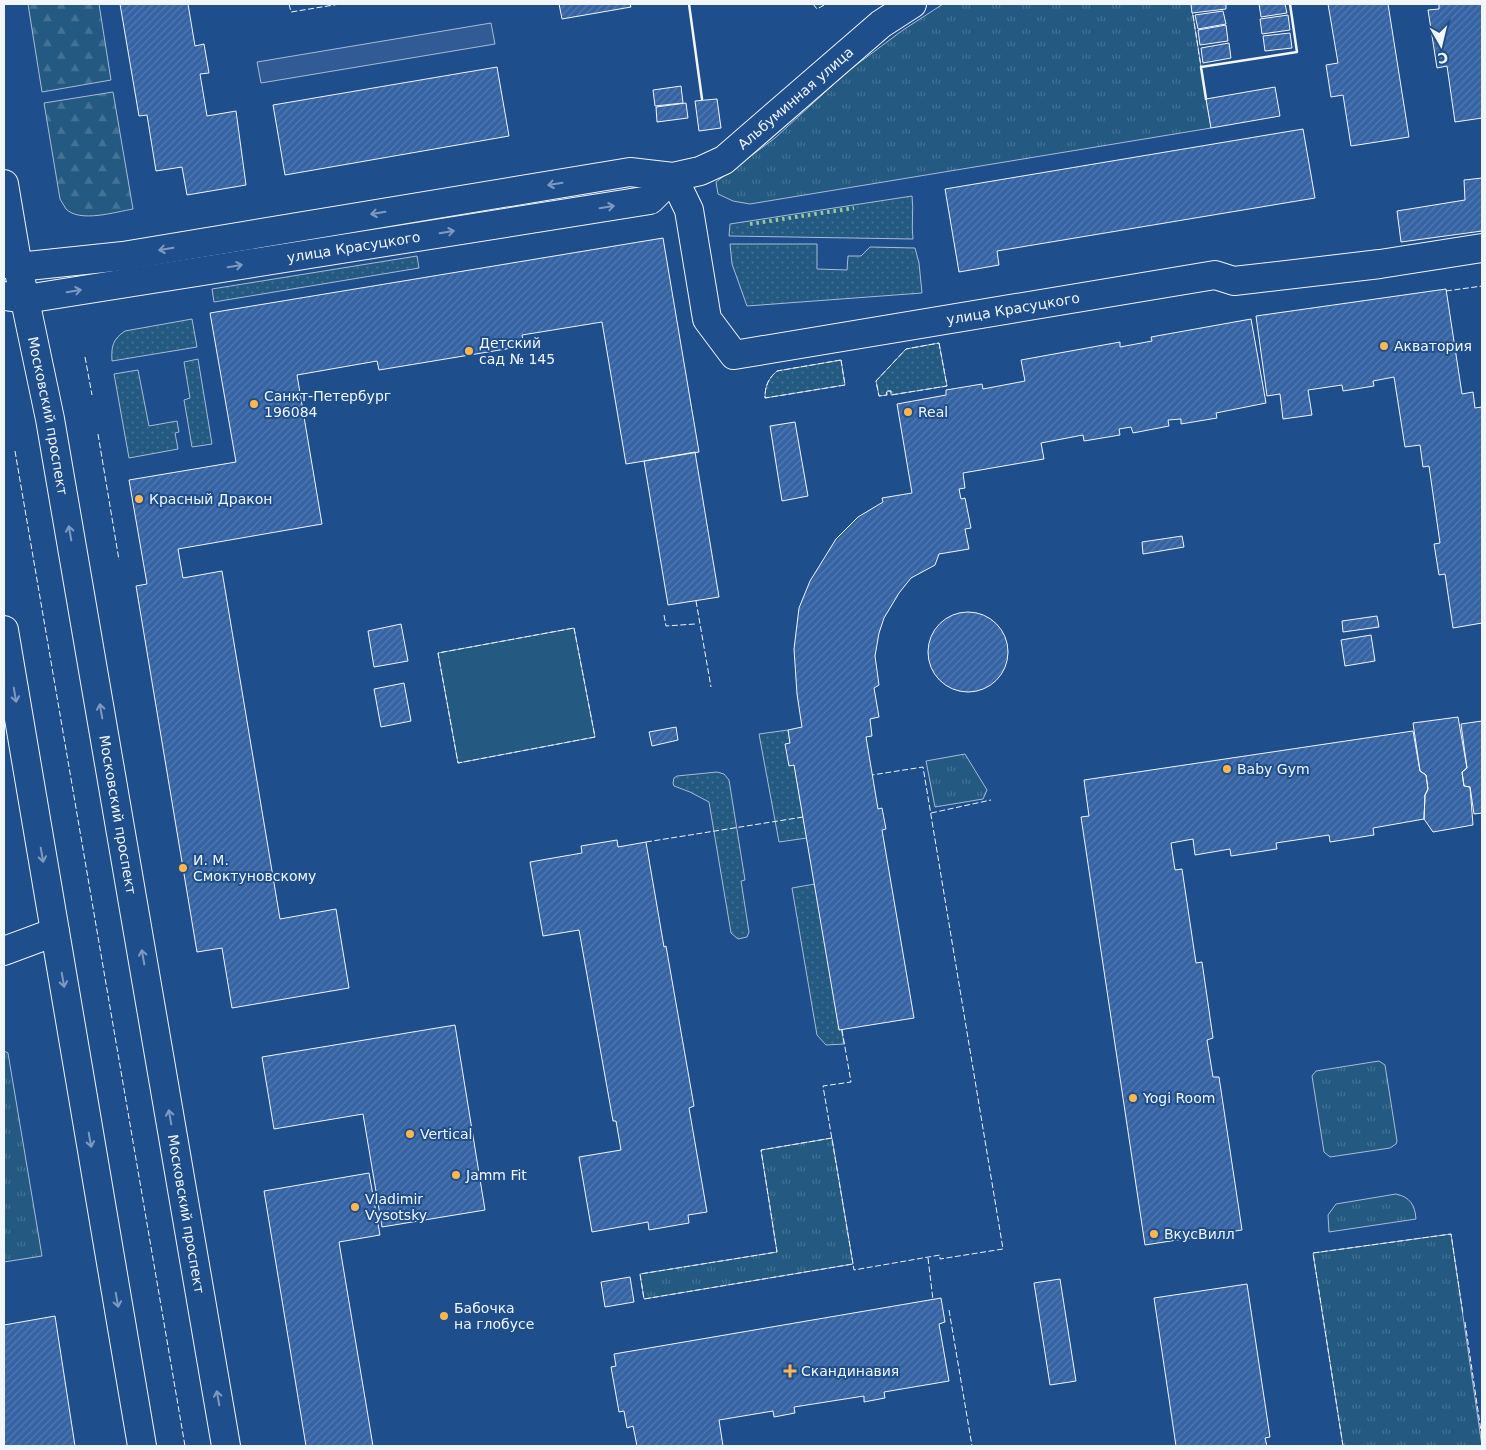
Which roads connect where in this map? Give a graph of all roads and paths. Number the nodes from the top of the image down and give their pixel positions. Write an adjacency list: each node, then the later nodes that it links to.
1 (912, 4): 2 (street, Альбуминная улица)
2 (673, 177): 4 (street, улица Красуцкого); 5 (street, улица Красуцкого, one-way to 5); 6 (street, улица Красуцкого, one-way to 2)
3 (4, 184): 5 (street, Московский проспект)
4 (1482, 248)
5 (11, 265): 6 (street, Московский проспект)
6 (15, 297): 11 (street, Московский проспект, one-way to 6)
7 (4, 630): 8 (street, one-way to 8)
8 (55, 932): 9 (street); 10 (street, one-way to 10)
9 (4, 951)
10 (142, 1446)
11 (226, 1446)

